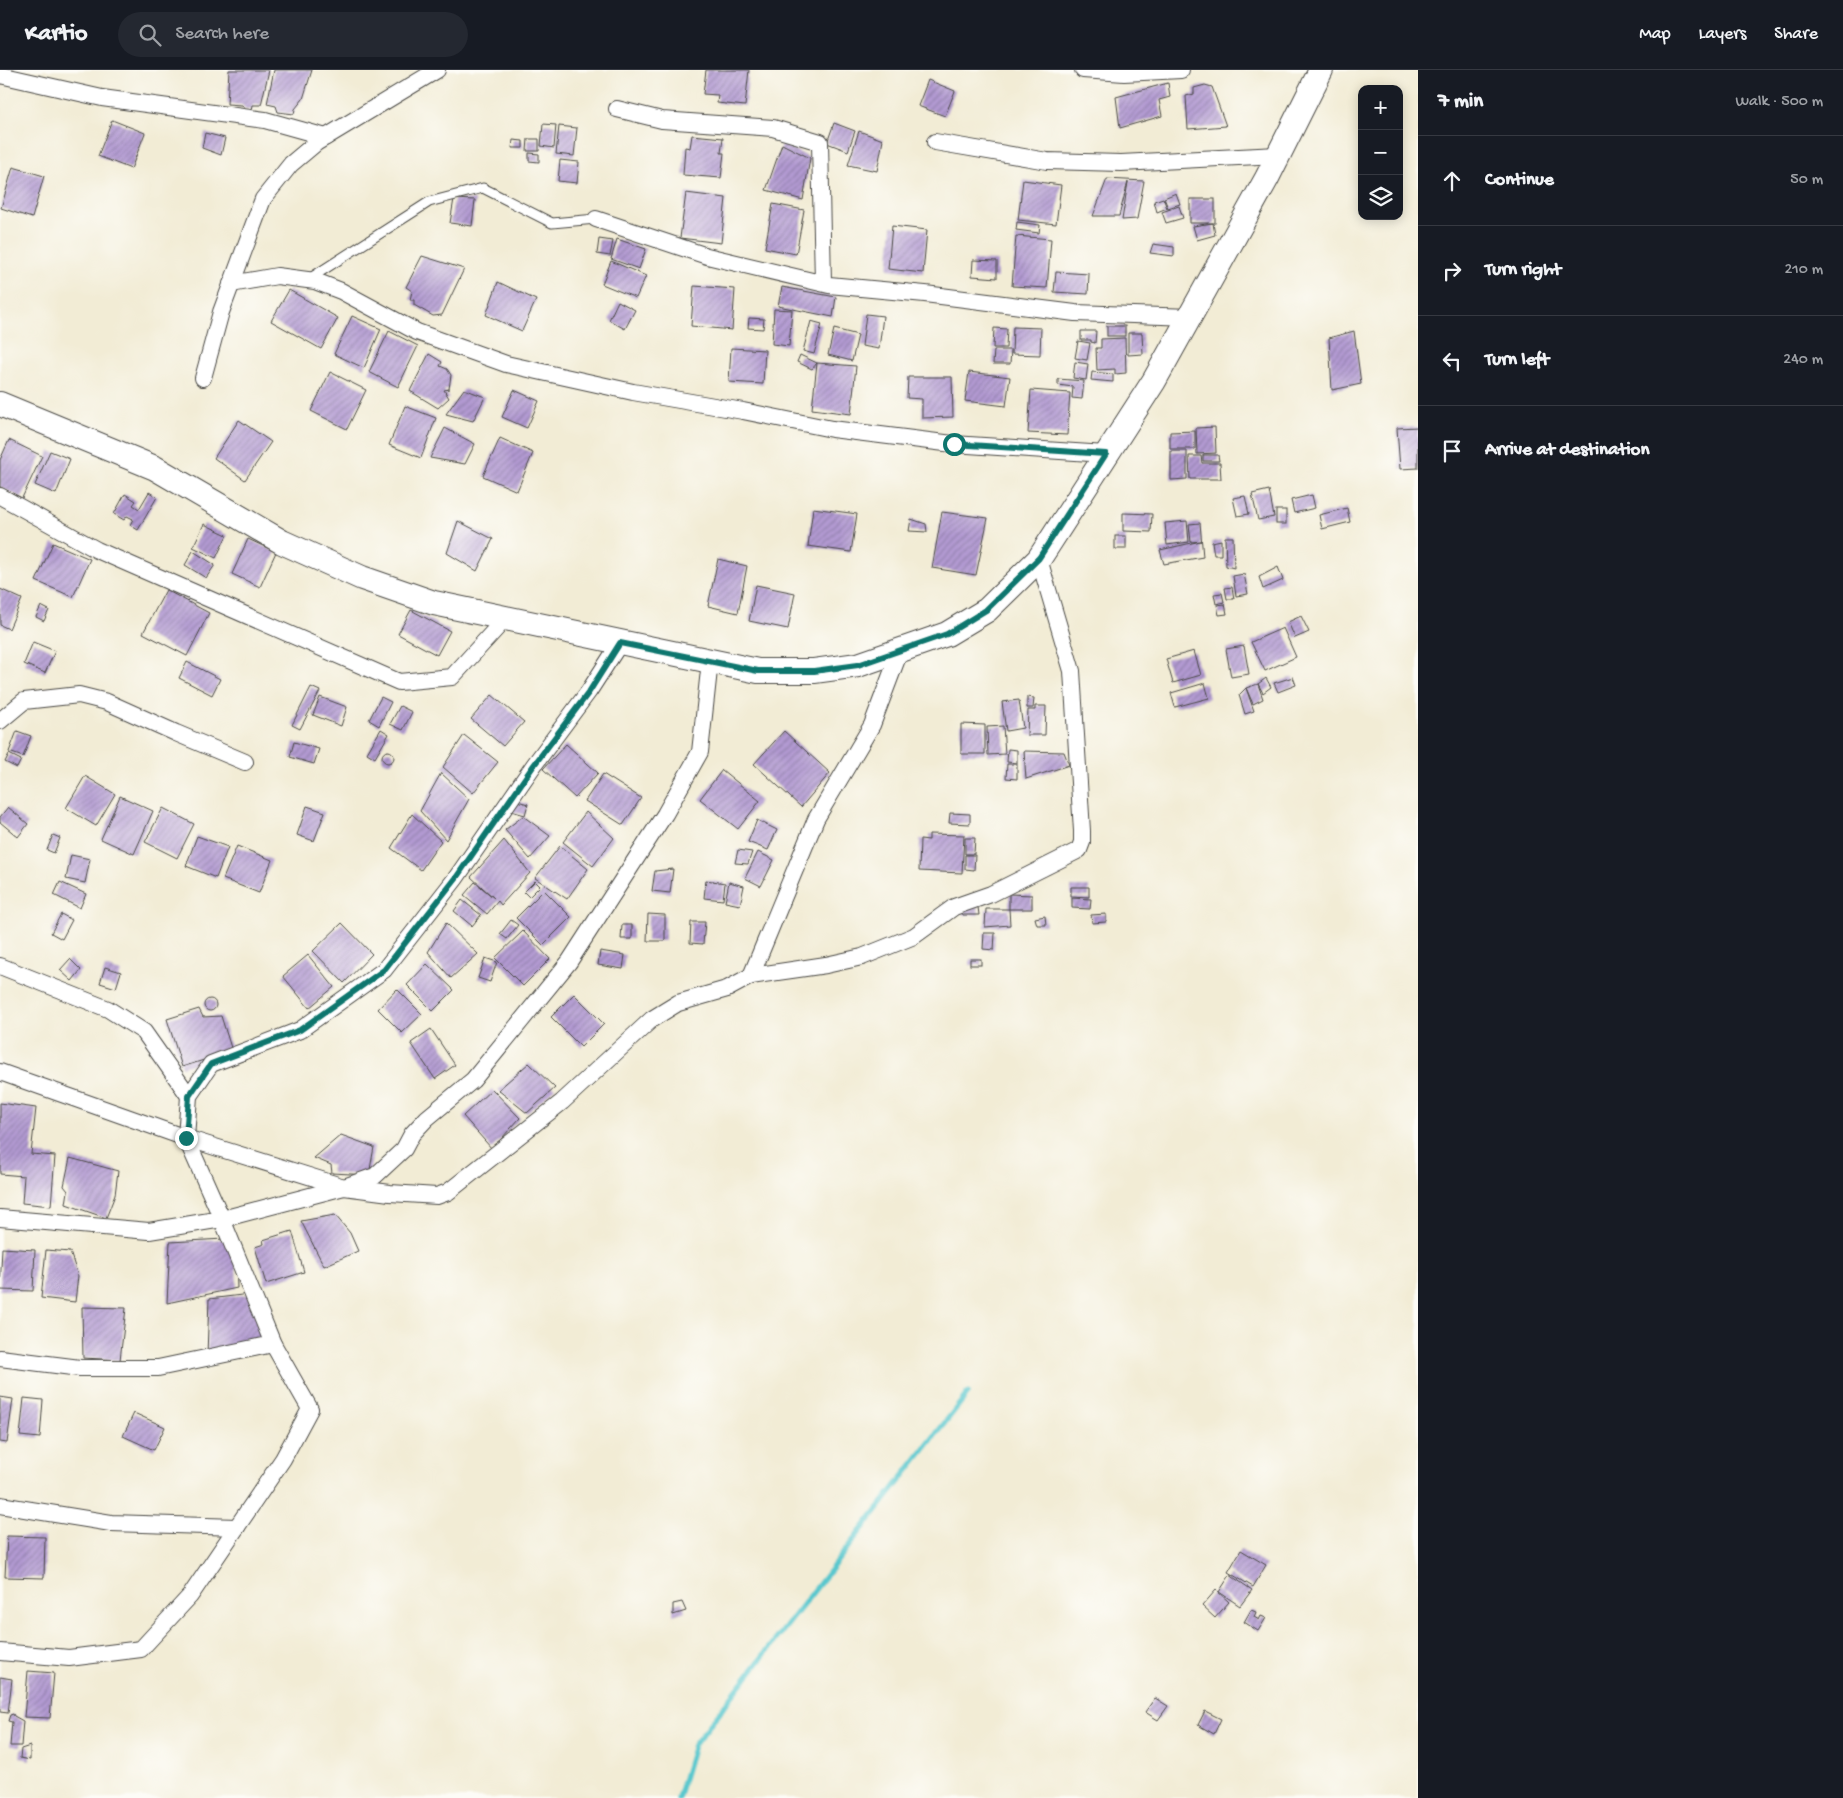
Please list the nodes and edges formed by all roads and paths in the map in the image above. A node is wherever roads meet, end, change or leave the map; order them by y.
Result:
1 (437, 70) edge
2 (1083, 70) edge
3 (1181, 70) edge
4 (1321, 70) edge
5 (0, 75) edge
6 (617, 109) dead end
7 (326, 137) junction
8 (935, 142) dead end
9 (1278, 155) junction
10 (596, 219) joint
11 (307, 280) junction
12 (823, 283) junction
13 (231, 284) junction
14 (1191, 317) junction
15 (203, 378) dead end
16 (0, 404) edge
17 (1106, 454) junction
18 (0, 496) edge
19 (1039, 558) junction
20 (505, 619) junction
21 (620, 643) junction
22 (900, 651) junction
23 (710, 661) junction
24 (0, 721) edge
25 (245, 762) dead end
26 (0, 966) edge
27 (751, 976) junction
28 (0, 1072) edge
29 (189, 1096) junction
30 (186, 1138) junction
31 (344, 1187) junction
32 (0, 1218) edge
33 (222, 1219) junction
34 (272, 1344) junction
35 (0, 1358) edge
36 (0, 1505) edge
37 (237, 1527) junction
38 (0, 1652) edge

1 - 7 street
2 - 3 street
4 - 9 main road
5 - 7 street
6 - 12 street
7 - 13 street
8 - 9 street
9 - 14 main road
10 - 11 lane
10 - 12 street
11 - 13 street
11 - 17 street
12 - 14 street
13 - 15 street
14 - 17 main road
16 - 20 main road
17 - 19 main road
18 - 20 street
19 - 22 main road
19 - 27 street
20 - 21 main road
21 - 23 main road
21 - 29 street
22 - 23 main road
22 - 27 street
23 - 31 street
24 - 25 street
26 - 29 street
27 - 31 street
28 - 30 street
29 - 30 street
30 - 31 street
30 - 33 street
31 - 33 street
32 - 33 street
33 - 34 street
34 - 35 street
34 - 37 street
36 - 37 street
37 - 38 street

